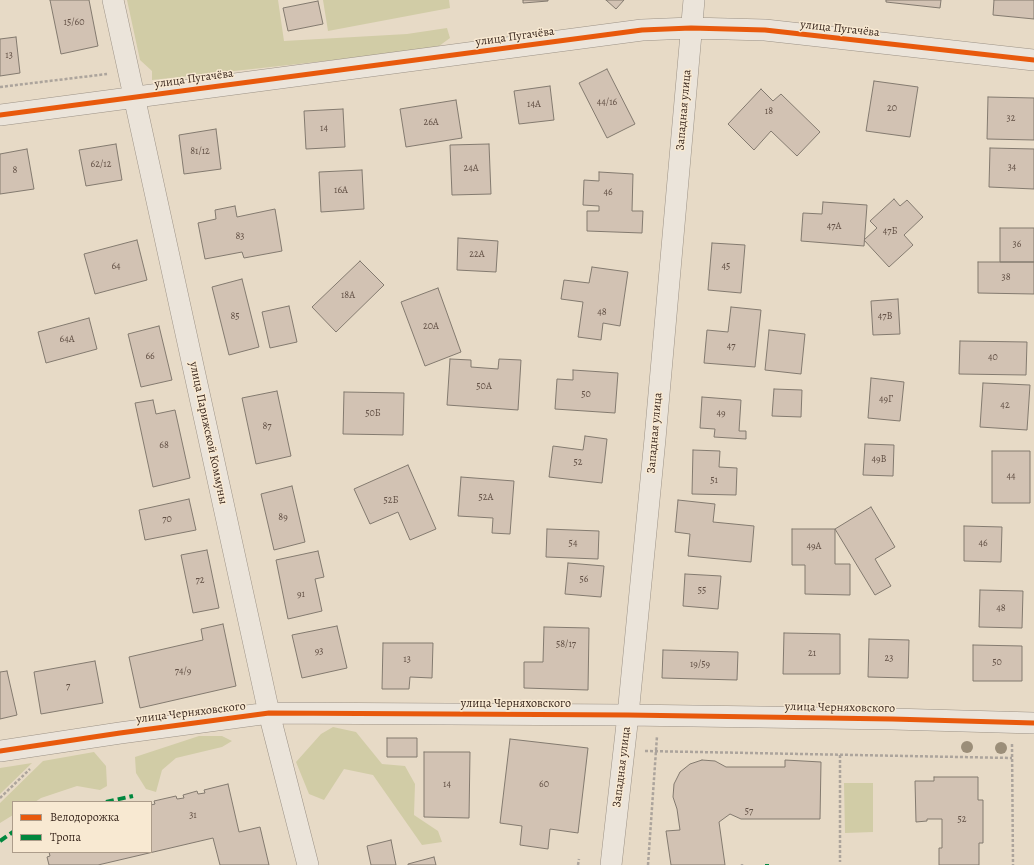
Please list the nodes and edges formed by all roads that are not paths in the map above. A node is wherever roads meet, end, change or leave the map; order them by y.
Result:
1 (113, 0) edge
2 (694, 0) edge
3 (691, 28) junction
4 (1034, 60) edge
5 (134, 97) junction
6 (0, 115) edge
7 (269, 713) junction
8 (628, 715) junction
9 (1034, 723) edge
10 (0, 750) edge
11 (308, 865) edge
12 (611, 865) edge

1 - 5 street, улица Парижской Коммуны
2 - 3 street, Западная улица
3 - 4 street, улица Пугачёва
3 - 5 street, улица Пугачёва
3 - 8 street, Западная улица
5 - 6 street, улица Пугачёва
5 - 7 street, улица Парижской Коммуны
7 - 8 street, улица Черняховского
7 - 10 street, улица Черняховского
7 - 11 street, улица Парижской Коммуны
8 - 9 street, улица Черняховского
8 - 12 street, Западная улица

